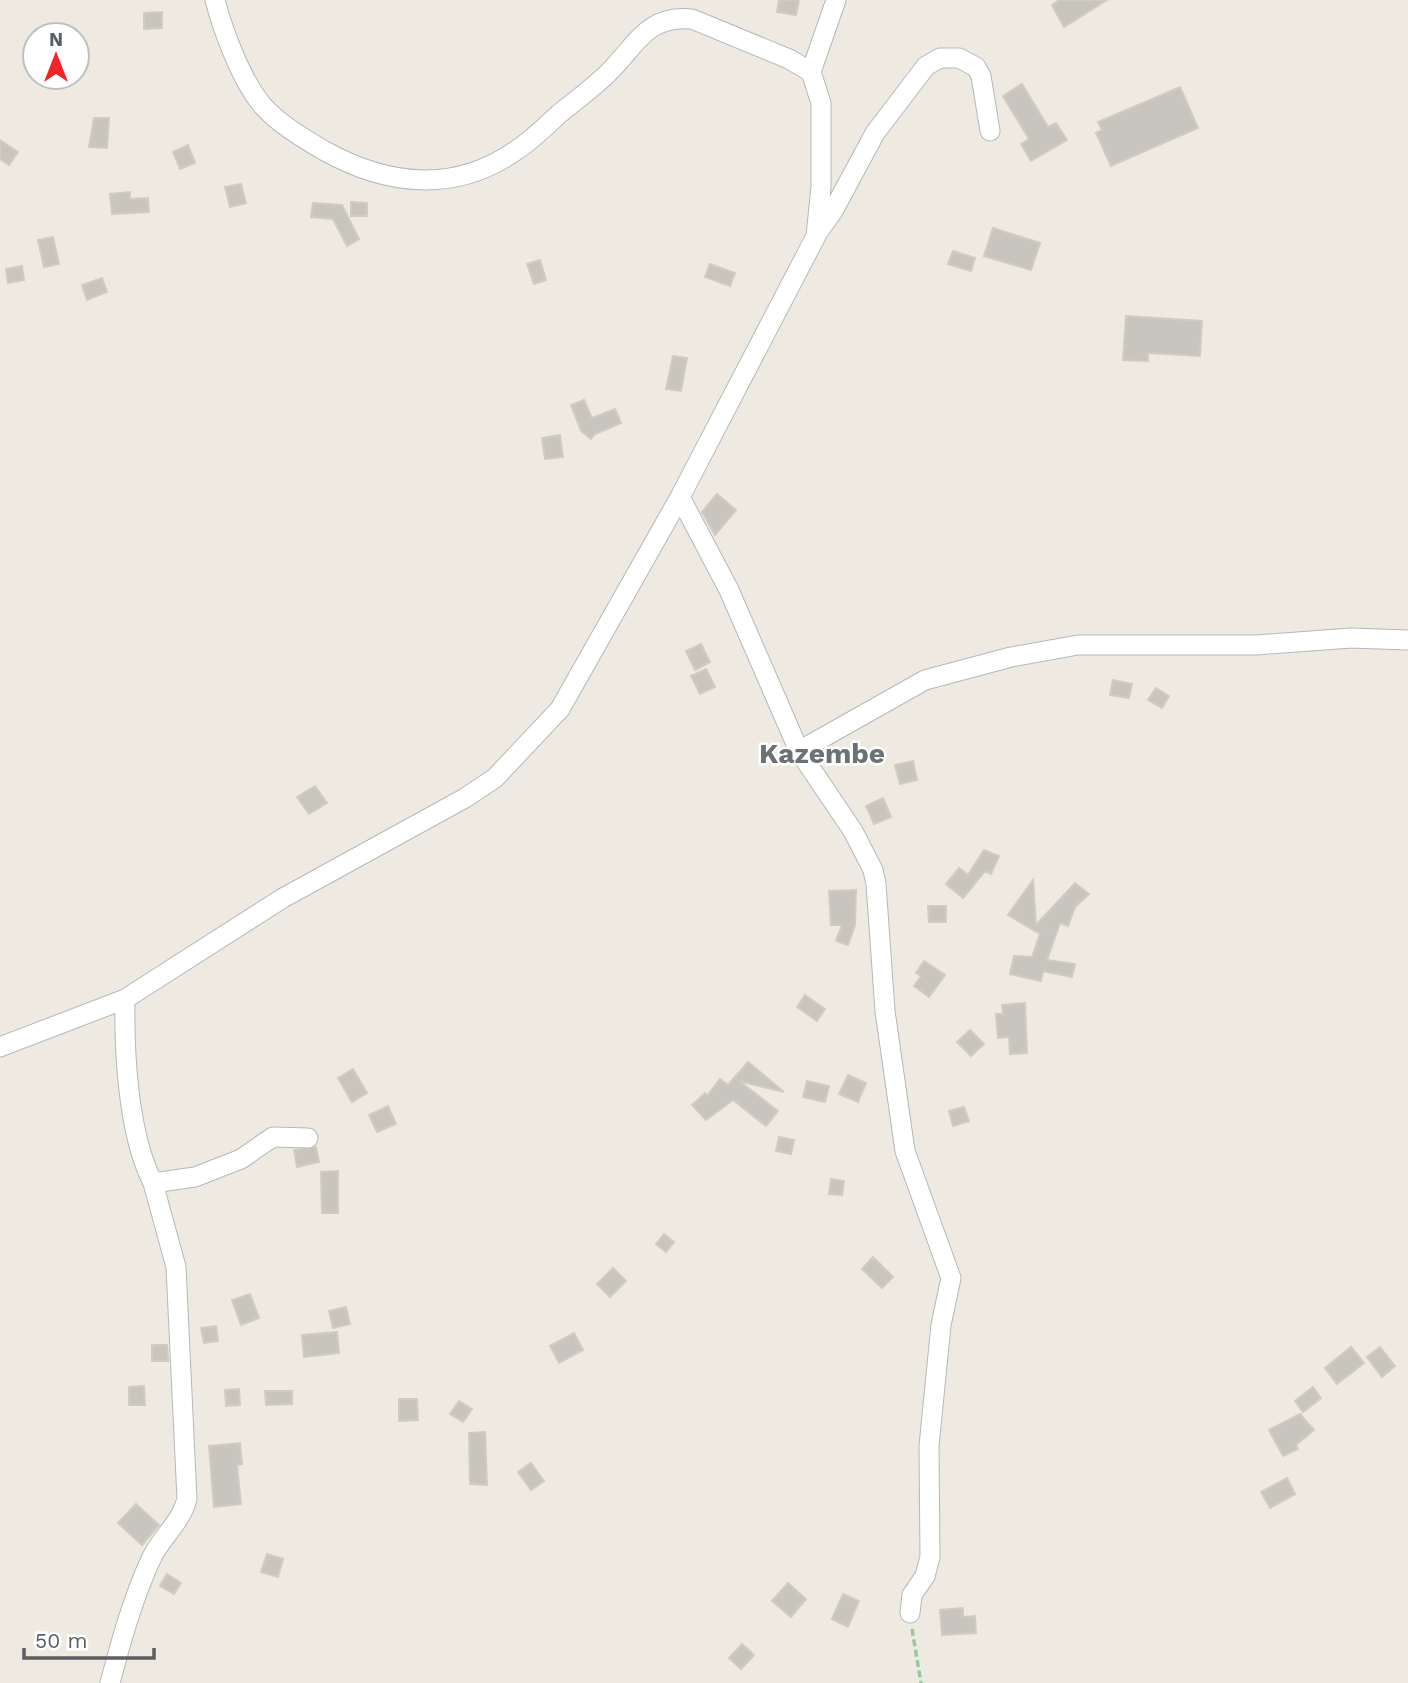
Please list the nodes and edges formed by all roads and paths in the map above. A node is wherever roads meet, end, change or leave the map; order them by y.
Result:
1 (215, 0) edge
2 (836, 0) edge
3 (811, 72) junction
4 (990, 131) dead end
5 (816, 236) junction
6 (680, 497) junction
7 (1408, 640) edge
8 (799, 751) junction
9 (125, 999) junction
10 (0, 1047) edge
11 (308, 1138) dead end
12 (153, 1182) junction
13 (910, 1613) joint
14 (110, 1683) edge
15 (921, 1683) edge

1 - 3 street
2 - 3 street
3 - 5 street
4 - 5 street
5 - 6 street
6 - 8 street
6 - 9 street
7 - 8 street
8 - 13 street
9 - 10 street
9 - 12 street
11 - 12 street
12 - 14 street
13 - 15 path

